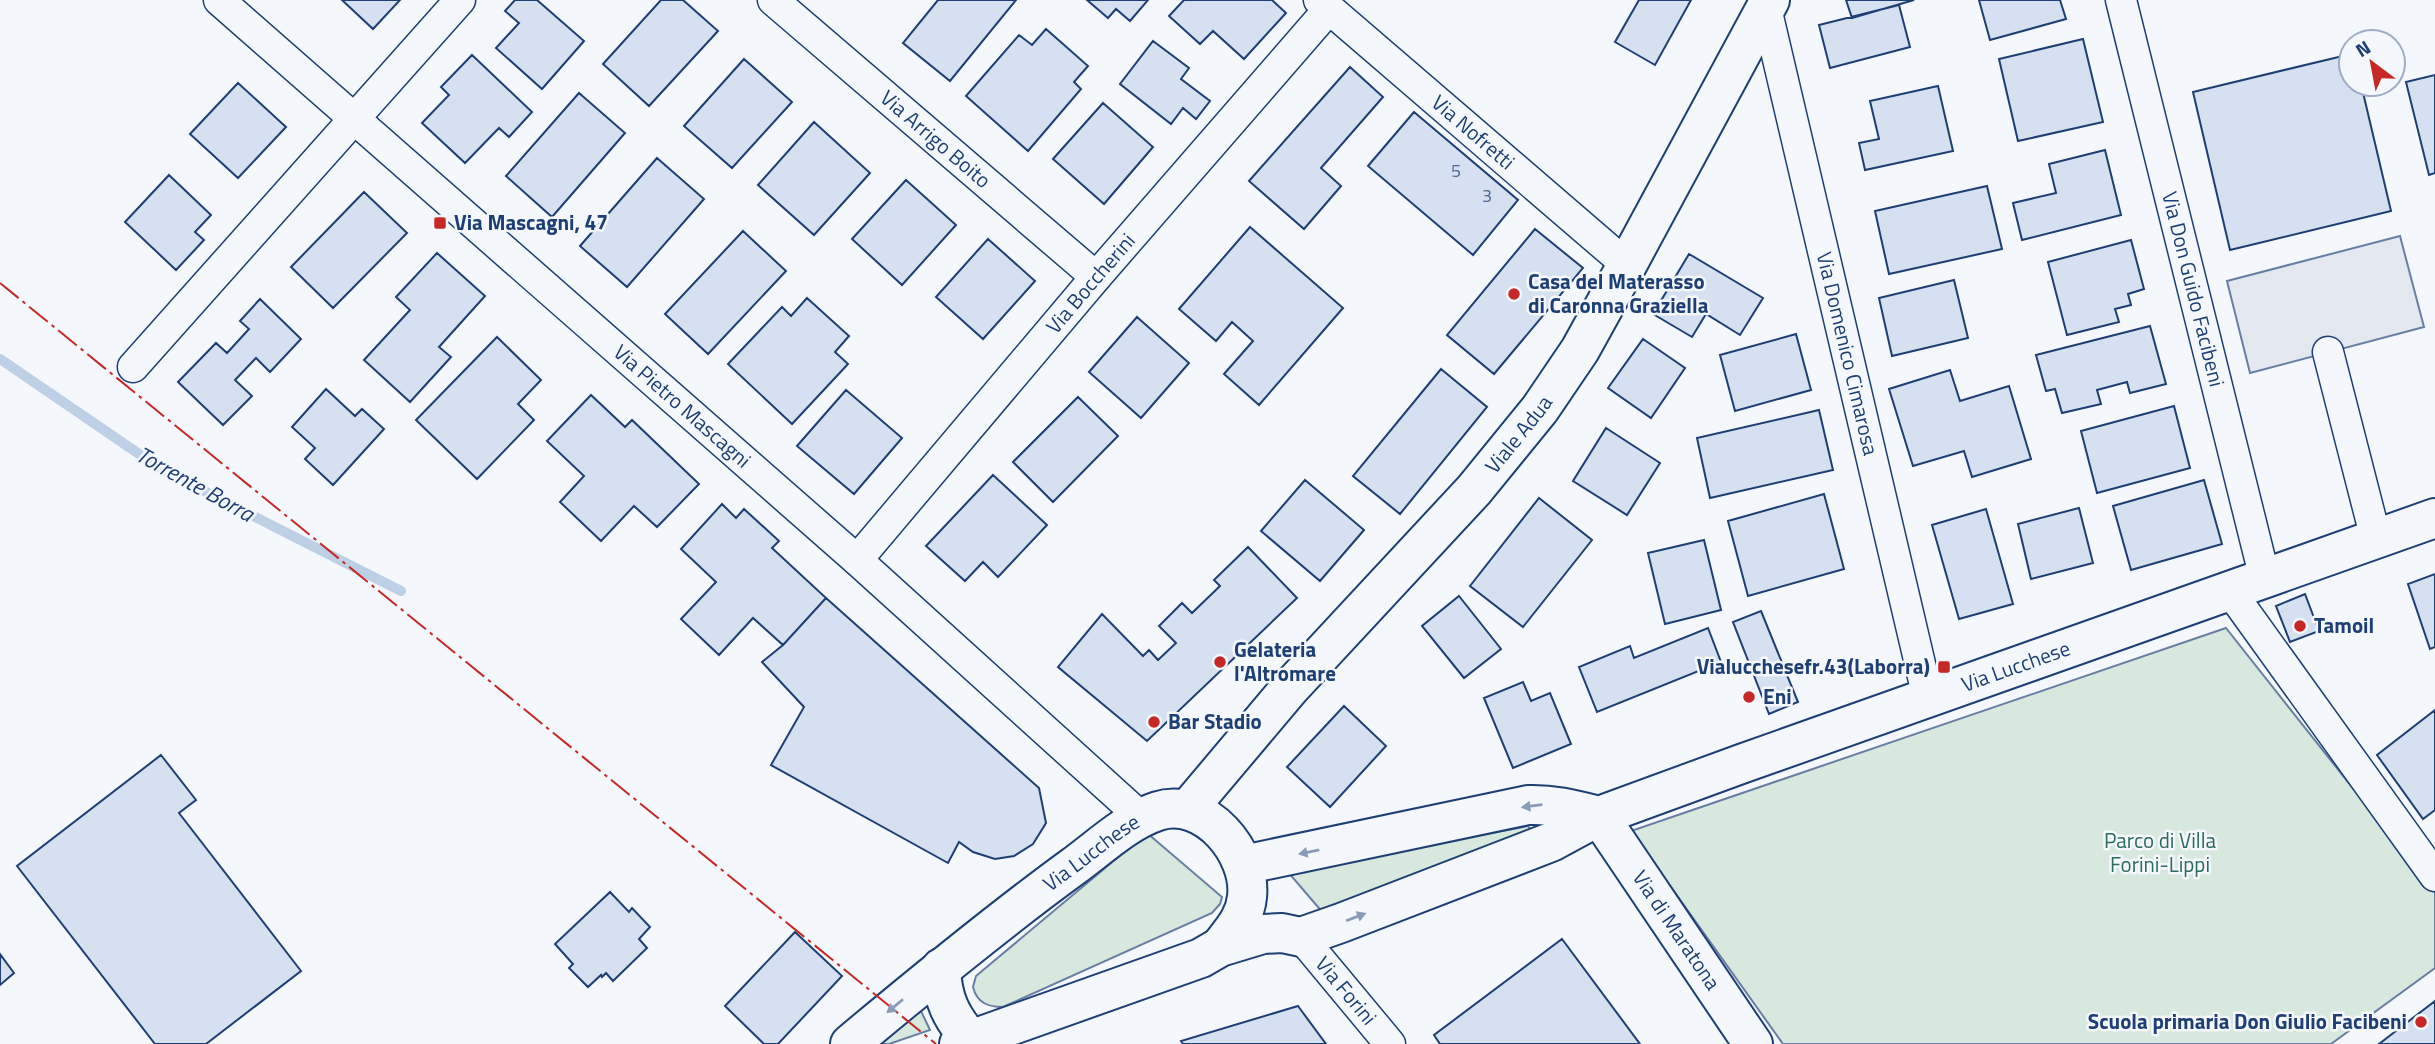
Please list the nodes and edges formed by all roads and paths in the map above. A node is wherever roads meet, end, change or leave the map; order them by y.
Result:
1 (219, 0) edge
2 (460, 0) edge
3 (773, 0) edge
4 (2121, 0) edge
5 (1324, 4) edge
6 (1768, 4) edge
7 (356, 119) junction
8 (1627, 265) junction
9 (1096, 277) junction
10 (2328, 352) dead end
11 (133, 368) dead end
12 (2435, 518) edge
13 (2376, 539) junction
14 (857, 560) junction
15 (2247, 585) junction
16 (1928, 698) junction
17 (1188, 809) junction
18 (1598, 816) junction
19 (1142, 818) junction
20 (1243, 865) junction
21 (2435, 876) edge
22 (1301, 937) junction
23 (1220, 947) junction
24 (941, 968) junction
25 (977, 1041) edge
26 (850, 1044) edge
27 (1390, 1044) edge
28 (1753, 1044) edge

1 - 7 street, Via Pietro Mascagni
2 - 7 street
3 - 9 street, Via Arrigo Boito
4 - 15 street, Via Don Guido Facibeni
5 - 8 street, Via Nofretti
5 - 9 street, Via Boccherini
6 - 8 main road, Viale Adua
6 - 16 street, Via Domenico Cimarosa
7 - 11 street
7 - 14 street, Via Pietro Mascagni
8 - 17 main road, Viale Adua
9 - 14 street, Via Boccherini
10 - 13 street
12 - 13 main road, Via Lucchese
13 - 15 main road, Via Lucchese
14 - 19 street, Via Pietro Mascagni
15 - 16 main road, Via Lucchese
15 - 21 street
16 - 18 main road, Via Lucchese
17 - 19 main road, Via Lucchese
17 - 20 main road
18 -> 20 main road
22 -> 18 main road, Via Lucchese
18 - 28 main road, Via di Maratona
19 - 24 main road, Via Lucchese
20 - 23 main road
22 - 23 main road
22 - 27 street, Via Forini
23 - 25 main road
24 - 25 main road
24 -> 26 main road, Via Lucchese

